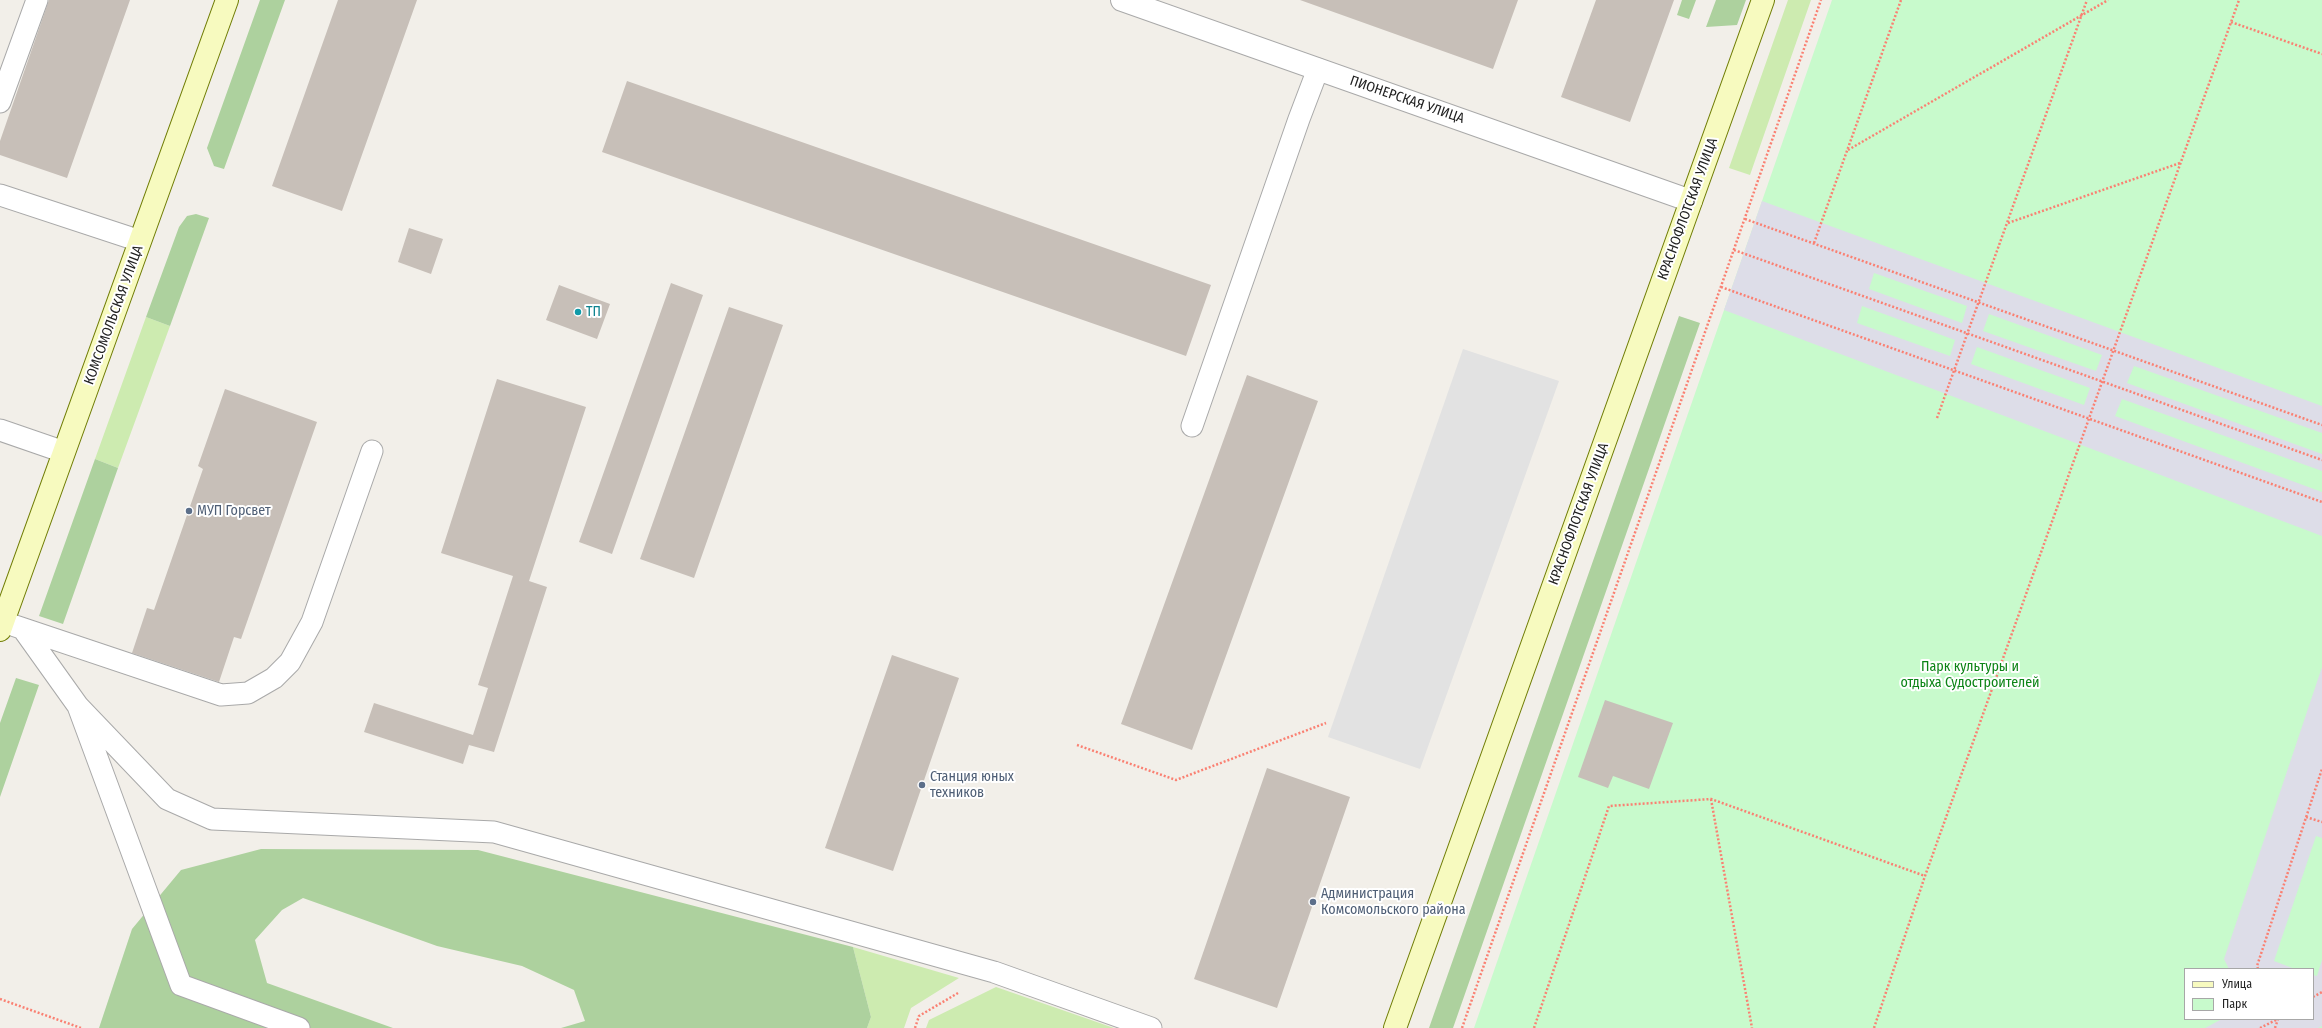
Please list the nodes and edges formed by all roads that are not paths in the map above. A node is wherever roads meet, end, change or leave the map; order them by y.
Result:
1 (37, 0) edge
2 (227, 0) edge
3 (1122, 0) edge
4 (1763, 0) edge
5 (1318, 69) junction
6 (0, 102) edge
7 (0, 195) edge
8 (1691, 201) junction
9 (140, 241) junction
10 (1192, 426) dead end
11 (0, 430) edge
12 (372, 451) dead end
13 (64, 452) junction
14 (2, 626) edge
15 (23, 629) junction
16 (78, 706) junction
17 (299, 1028) edge
18 (1151, 1028) edge
19 (1395, 1028) edge

1 - 6 lane
2 - 9 street, КОМСОМОЛЬСКАЯ УЛИЦА
3 - 5 street, ПИОНЕРСКАЯ УЛИЦА
4 - 8 street, КРАСНОФЛОТСКАЯ УЛИЦА
5 - 8 street, ПИОНЕРСКАЯ УЛИЦА
5 - 10 lane
7 - 9 lane
8 - 19 street, КРАСНОФЛОТСКАЯ УЛИЦА
9 - 13 street, КОМСОМОЛЬСКАЯ УЛИЦА
11 - 13 lane
12 - 15 lane
13 - 14 street, КОМСОМОЛЬСКАЯ УЛИЦА
14 - 15 lane
15 - 16 lane
16 - 17 lane
16 - 18 lane

